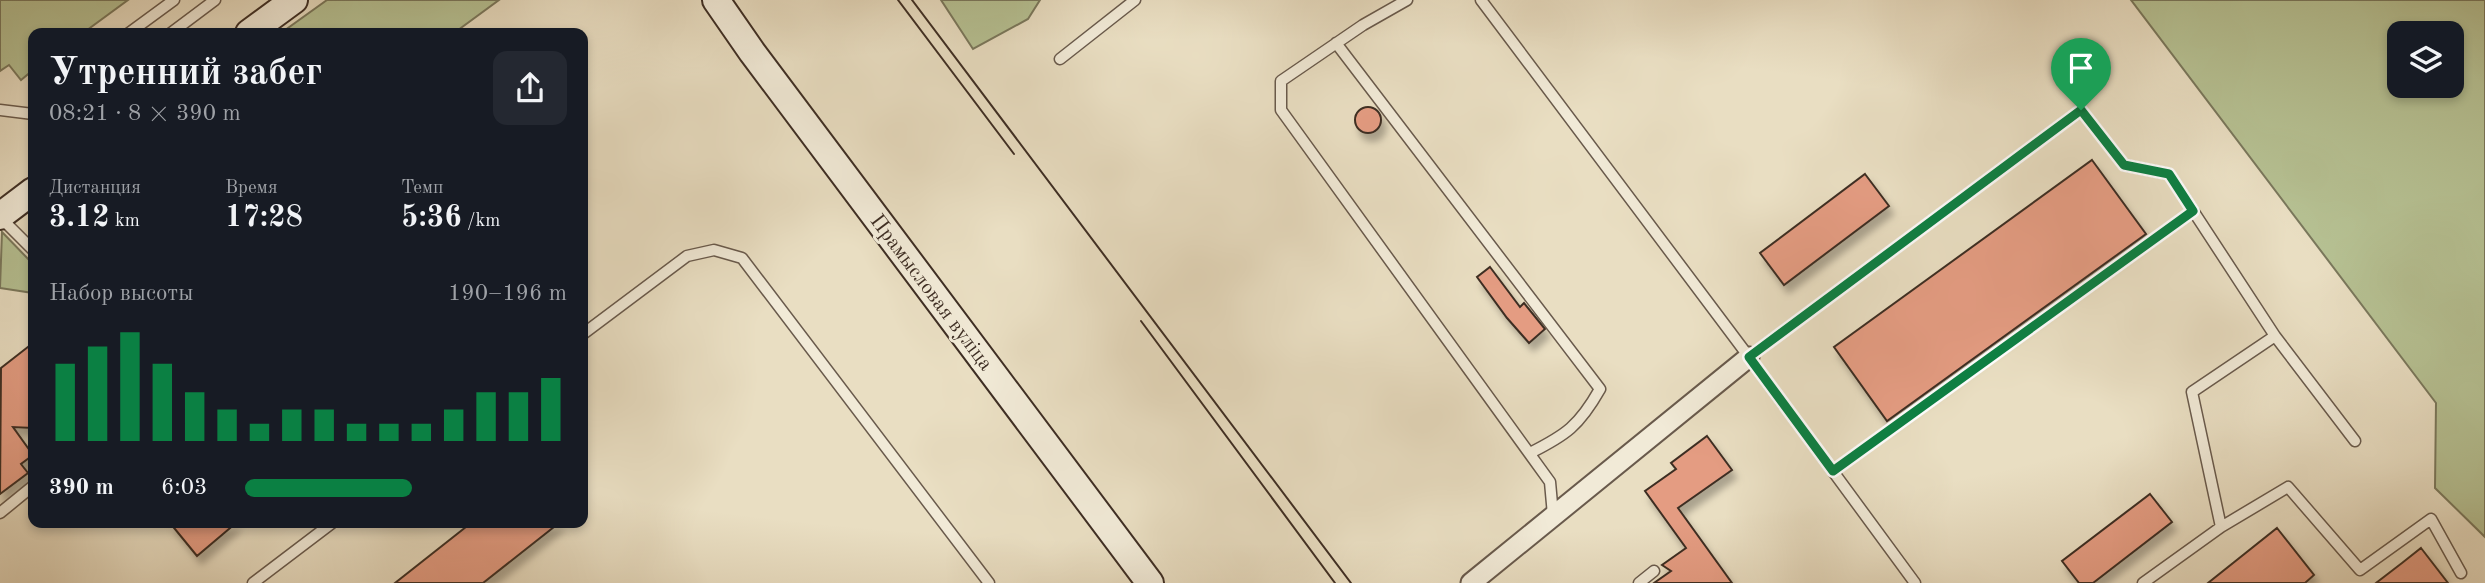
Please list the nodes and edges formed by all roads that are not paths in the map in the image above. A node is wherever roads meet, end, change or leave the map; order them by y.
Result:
1 (174, 0) edge
2 (215, 0) edge
3 (294, 0) edge
4 (716, 0) edge
5 (1135, 0) edge
6 (1406, 0) edge
7 (1482, 0) edge
8 (136, 28) edge
9 (178, 28) edge
10 (256, 28) edge
11 (1336, 43) junction
12 (1060, 60) dead end
13 (0, 110) edge
14 (28, 113) edge
15 (28, 195) edge
16 (2193, 211) junction
17 (0, 216) edge
18 (28, 245) edge
19 (588, 330) edge
20 (2275, 336) junction
21 (1749, 357) junction
22 (2355, 441) dead end
23 (1530, 453) junction
24 (1833, 471) junction
25 (28, 490) edge
26 (0, 513) edge
27 (1553, 516) junction
28 (2221, 527) junction
29 (325, 528) edge
30 (1654, 571) dead end
31 (2461, 573) dead end
32 (253, 583) edge
33 (989, 583) edge
34 (1150, 583) edge
35 (1471, 583) edge
36 (1639, 583) edge
37 (1915, 583) edge
38 (2143, 583) edge

1 - 8 lane
2 - 9 lane
3 - 10 main road
4 - 34 main road, Прамысловая вуліца
5 - 12 lane
6 - 11 lane
7 - 21 lane
11 - 23 lane
11 - 23 lane
13 - 14 lane
15 - 17 main road
16 - 20 lane
16 - 21 lane
16 - 24 lane
17 - 18 lane
19 - 33 lane
20 - 22 lane
20 - 28 lane
21 - 24 lane
21 - 27 street
23 - 27 lane
24 - 37 lane
25 - 26 lane
27 - 35 street
28 - 31 lane
28 - 38 lane
29 - 32 lane
30 - 36 lane

